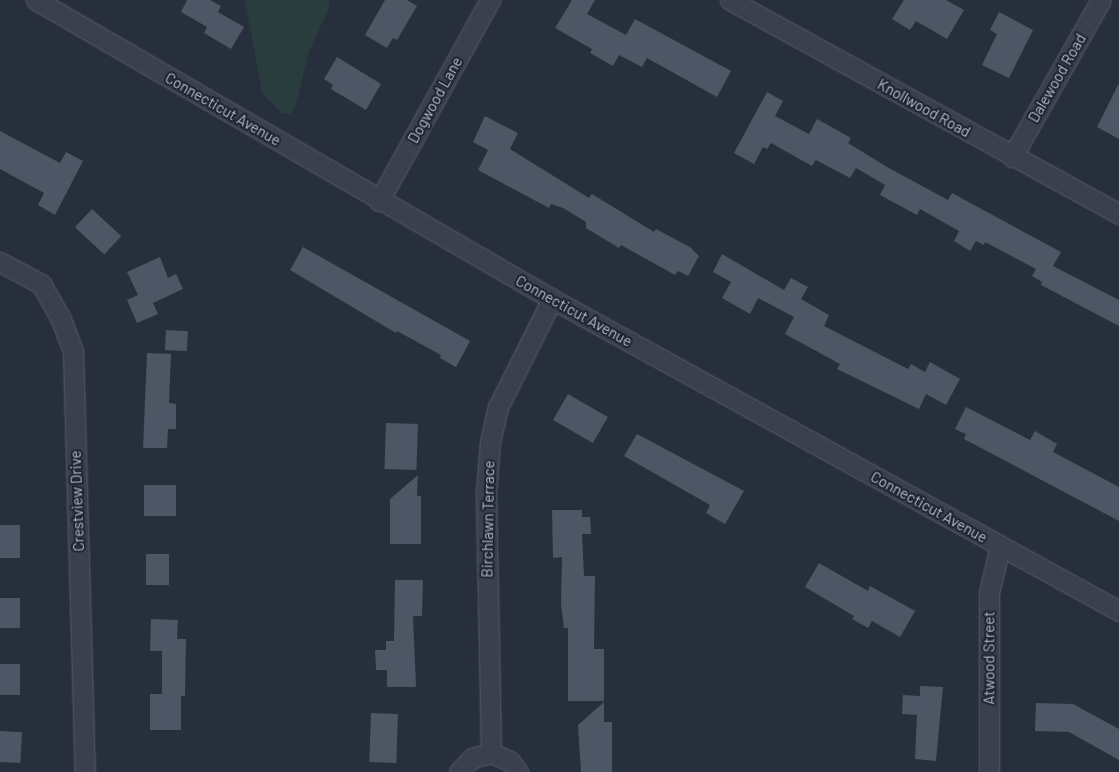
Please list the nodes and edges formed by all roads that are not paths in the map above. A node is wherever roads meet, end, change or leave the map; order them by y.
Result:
1 (36, 0) edge
2 (490, 0) edge
3 (730, 0) edge
4 (1101, 0) edge
5 (1012, 157) junction
6 (379, 201) junction
7 (1119, 214) edge
8 (0, 262) edge
9 (552, 299) junction
10 (1000, 546) junction
11 (1119, 611) edge
12 (491, 753) junction
13 (85, 772) edge
14 (459, 772) edge
15 (518, 772) edge
16 (989, 772) edge

1 - 6 street, Connecticut Avenue
2 - 6 street, Dogwood Lane
3 - 5 street, Knollwood Road
4 - 5 street, Dalewood Road
5 - 7 street, Knollwood Road
6 - 9 street, Connecticut Avenue
8 - 13 street, Crestview Drive
9 - 10 street, Connecticut Avenue
9 - 12 street, Birchlawn Terrace
10 - 11 street, Connecticut Avenue
10 - 16 street, Atwood Street
12 - 14 street
12 - 15 street

